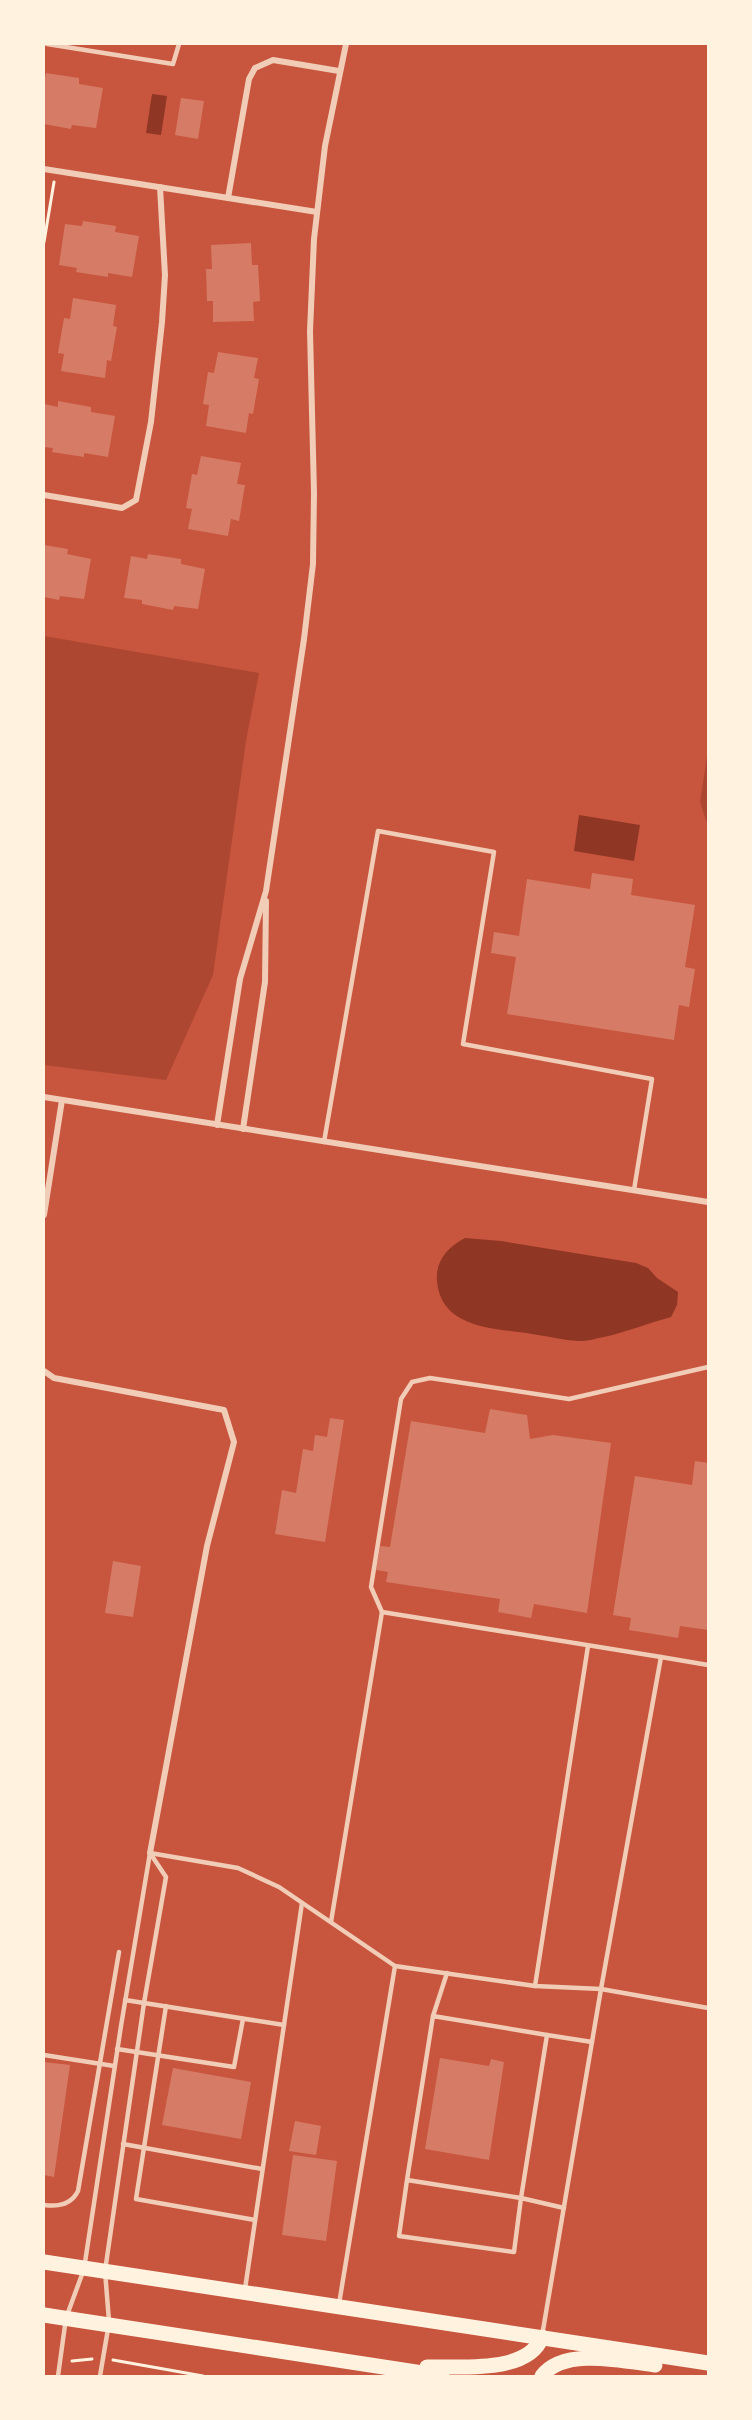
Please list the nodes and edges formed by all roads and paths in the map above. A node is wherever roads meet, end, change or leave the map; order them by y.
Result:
1 (47, 44) edge
2 (179, 44) edge
3 (346, 44) edge
4 (339, 70) junction
5 (44, 169) edge
6 (56, 171) junction
7 (160, 187) junction
8 (228, 198) junction
9 (317, 212) junction
10 (44, 242) edge
11 (44, 495) edge
12 (266, 891) junction
13 (44, 1097) edge
14 (62, 1100) junction
15 (217, 1125) junction
16 (243, 1129) junction
17 (324, 1143) junction
18 (634, 1190) junction
19 (708, 1202) edge
20 (44, 1215) edge
21 (708, 1367) edge
22 (44, 1371) edge
23 (382, 1612) junction
24 (588, 1646) junction
25 (661, 1658) junction
26 (708, 1665) edge
27 (150, 1853) junction
28 (302, 1903) junction
29 (331, 1922) junction
30 (119, 1952) dead end
31 (395, 1966) junction
32 (447, 1973) junction
33 (535, 1986) junction
34 (601, 1989) junction
35 (125, 2000) junction
36 (144, 2003) junction
37 (166, 2006) junction
38 (708, 2008) edge
39 (433, 2016) junction
40 (243, 2019) junction
41 (284, 2025) junction
42 (547, 2035) junction
43 (592, 2042) junction
44 (117, 2049) junction
45 (137, 2052) junction
46 (44, 2055) edge
47 (159, 2055) junction
48 (100, 2065) junction
49 (114, 2067) junction
50 (123, 2144) junction
51 (145, 2148) junction
52 (262, 2169) junction
53 (407, 2180) junction
54 (521, 2198) junction
55 (44, 2205) edge
56 (564, 2208) junction
57 (255, 2220) junction
58 (44, 2262) edge
59 (84, 2269) junction
60 (105, 2271) junction
61 (244, 2291) junction
62 (338, 2306) junction
63 (44, 2315) edge
64 (66, 2318) junction
65 (109, 2324) junction
66 (542, 2337) junction
67 (102, 2358) junction
68 (60, 2362) junction
69 (708, 2363) edge
70 (385, 2368) junction
71 (708, 2370) edge
72 (58, 2376) edge
73 (100, 2376) edge
74 (203, 2376) edge
75 (442, 2376) edge
76 (542, 2376) edge

1 - 2 lane
3 - 4 street
4 - 8 street
4 - 9 street
5 - 6 street
6 - 7 street
6 - 10 path
7 - 8 street
7 - 11 street
8 - 9 street
9 - 12 street
12 - 15 street
12 - 16 street
13 - 14 street
14 - 15 street
14 - 20 street
15 - 16 street
16 - 17 street
17 - 18 street
17 - 18 lane
18 - 19 street
21 - 23 lane
22 - 27 street
23 - 24 lane
23 - 29 lane
24 - 25 lane
24 - 33 lane
25 - 26 lane
25 - 34 lane
27 - 28 lane
27 - 35 lane
27 - 36 lane
28 - 29 lane
28 - 41 lane
29 - 31 lane
30 - 48 lane
31 - 32 lane
31 - 62 lane
32 - 33 lane
32 - 39 lane
33 - 34 lane
34 - 38 lane
34 - 43 lane
35 - 36 lane
35 - 44 lane
36 - 37 lane
36 - 45 lane
37 - 40 lane
37 - 47 lane
39 - 42 lane
39 - 53 lane
40 - 41 lane
40 - 47 lane
41 - 52 lane
42 - 43 lane
42 - 54 lane
43 - 56 lane
44 - 45 lane
44 - 49 lane
45 - 47 lane
45 - 50 lane
46 - 48 lane
47 - 51 lane
48 - 49 lane
48 - 55 lane
49 - 59 lane
50 - 51 lane
50 - 60 lane
51 - 52 lane
51 - 57 lane
52 - 57 lane
53 - 54 lane
53 - 54 lane
54 - 56 lane
56 - 66 lane
57 - 61 lane
58 - 59 main road
59 - 60 main road
59 - 64 lane
60 - 61 main road
60 - 65 lane
61 - 62 main road
62 - 66 main road
63 - 64 main road
64 - 65 main road
64 - 68 lane
65 - 67 lane
65 - 70 main road
66 - 69 main road
66 - 70 main road
67 - 68 path
67 - 73 lane
67 - 74 path
68 - 72 lane
70 - 75 main road
71 - 76 main road

